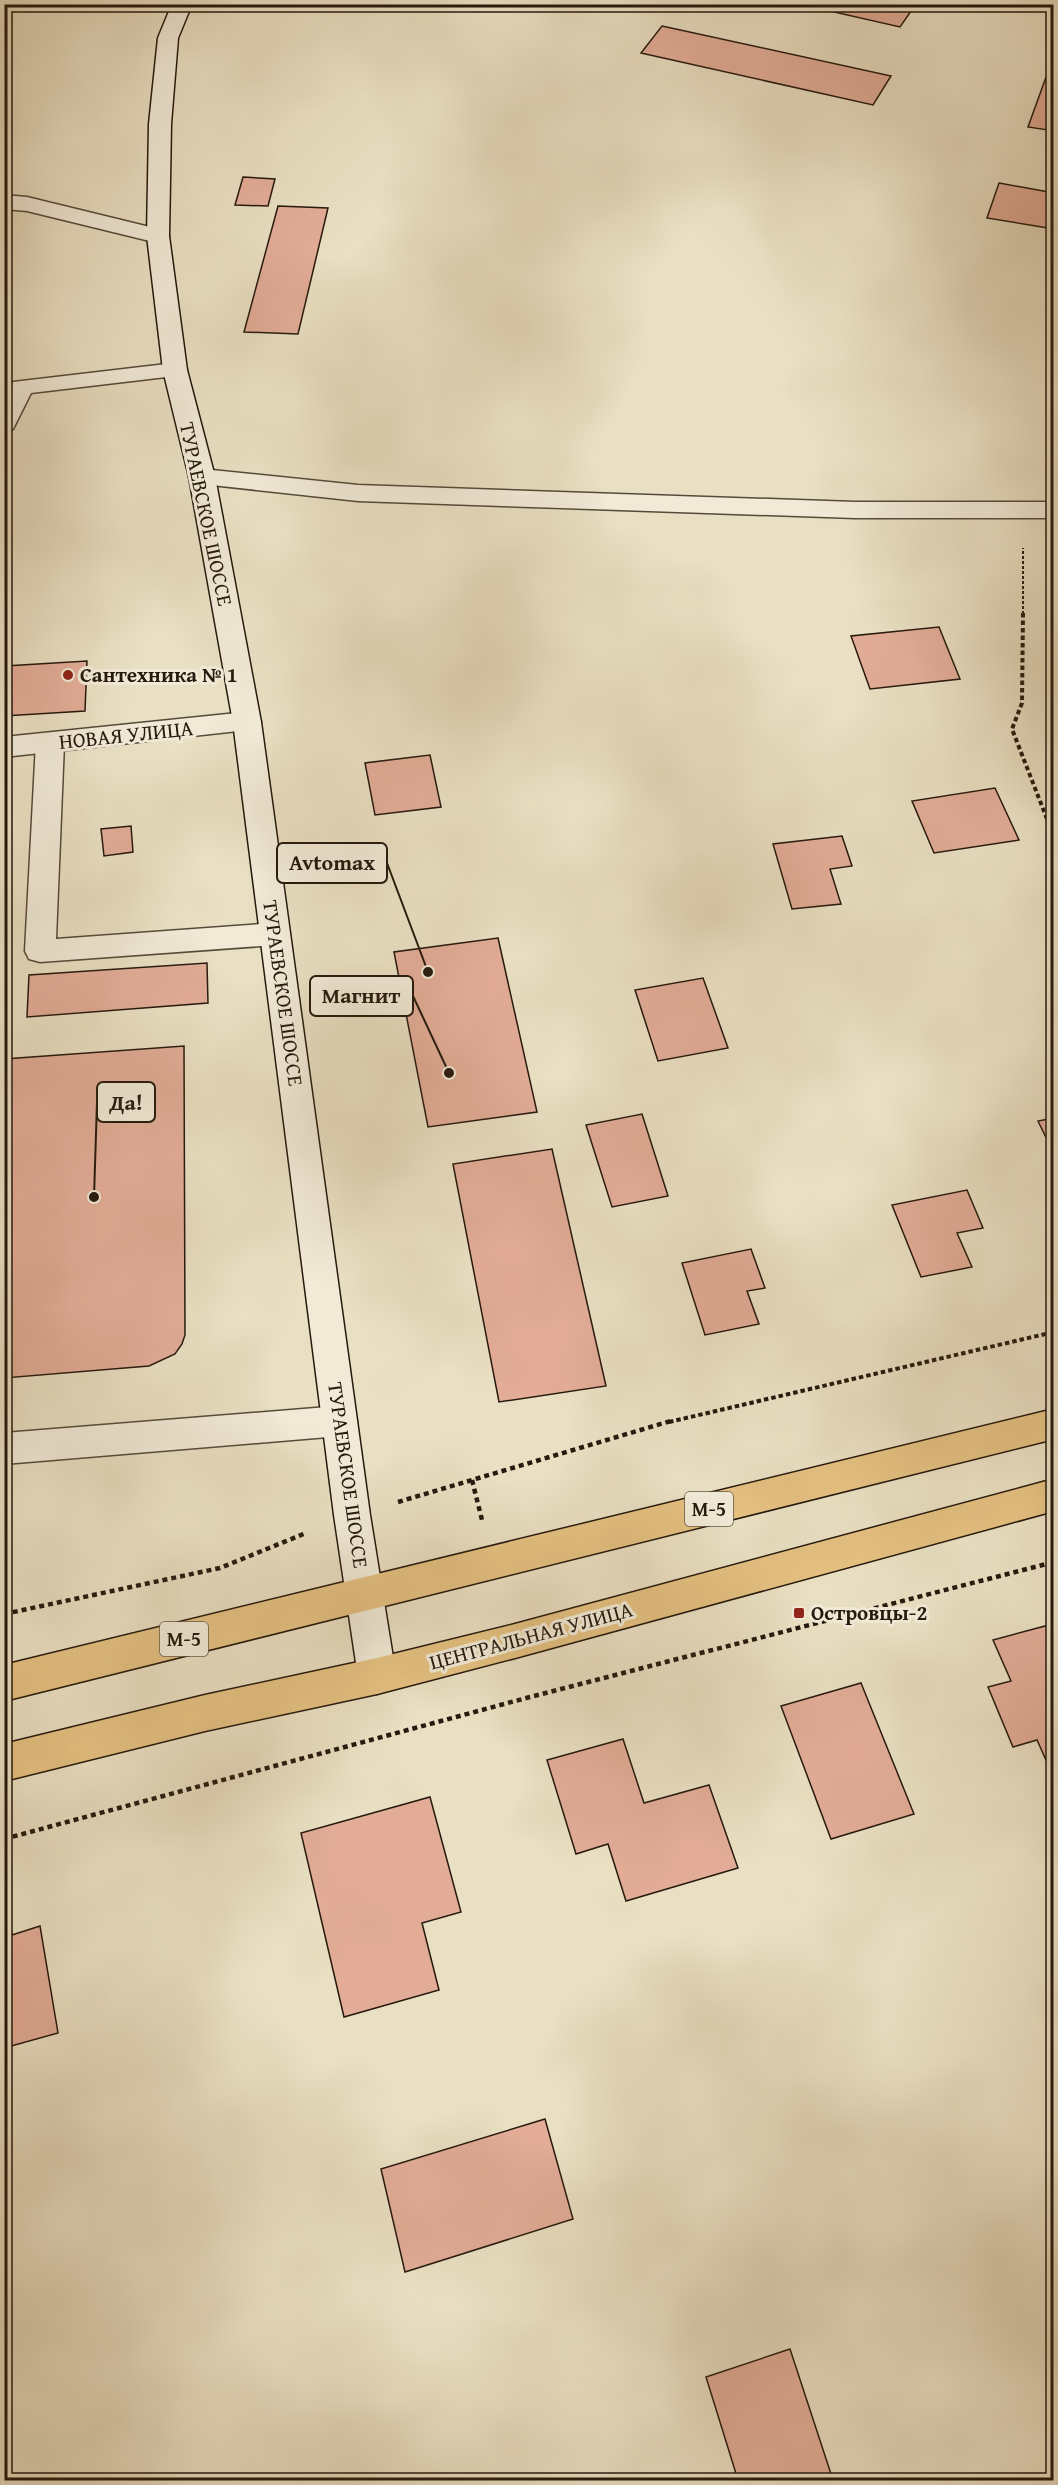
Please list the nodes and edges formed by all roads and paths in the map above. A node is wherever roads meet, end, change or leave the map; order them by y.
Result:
1 (182, 4) edge
2 (4, 202) edge
3 (158, 236) junction
4 (175, 370) junction
5 (4, 424) edge
6 (202, 477) junction
7 (1053, 510) edge
8 (1023, 512) junction
9 (247, 722) junction
10 (50, 743) junction
11 (4, 747) edge
12 (1053, 837) edge
13 (275, 934) junction
14 (1053, 1332) edge
15 (340, 1421) junction
16 (1053, 1424) edge
17 (4, 1449) edge
18 (472, 1480) junction
19 (1053, 1495) edge
20 (352, 1515) junction
21 (483, 1522) dead end
22 (1053, 1562) edge
23 (364, 1595) junction
24 (4, 1614) edge
25 (377, 1676) junction
26 (4, 1683) edge
27 (4, 1763) edge
28 (4, 1839) edge

1 - 3 main road, ТУРАЕВСКОЕ ШОССЕ
2 - 3 main road
3 - 4 main road, ТУРАЕВСКОЕ ШОССЕ
4 - 5 main road
4 - 6 main road, ТУРАЕВСКОЕ ШОССЕ
6 - 8 main road
6 - 9 main road, ТУРАЕВСКОЕ ШОССЕ
7 - 8 main road
8 - 12 path
9 - 10 main road, НОВАЯ УЛИЦА
9 - 13 main road, ТУРАЕВСКОЕ ШОССЕ
10 - 11 main road, НОВАЯ УЛИЦА
10 - 13 main road
13 - 15 main road, ТУРАЕВСКОЕ ШОССЕ
14 - 18 path
15 - 17 main road
15 - 20 main road, ТУРАЕВСКОЕ ШОССЕ
16 - 23 main road, М-5
18 - 20 path
18 - 21 path
19 - 25 main road, ЦЕНТРАЛЬНАЯ УЛИЦА
20 - 23 main road, ТУРАЕВСКОЕ ШОССЕ
20 - 24 path
22 - 28 path
23 - 25 main road, ТУРАЕВСКОЕ ШОССЕ
23 - 26 main road, М-5
25 - 27 main road, ЦЕНТРАЛЬНАЯ УЛИЦА

